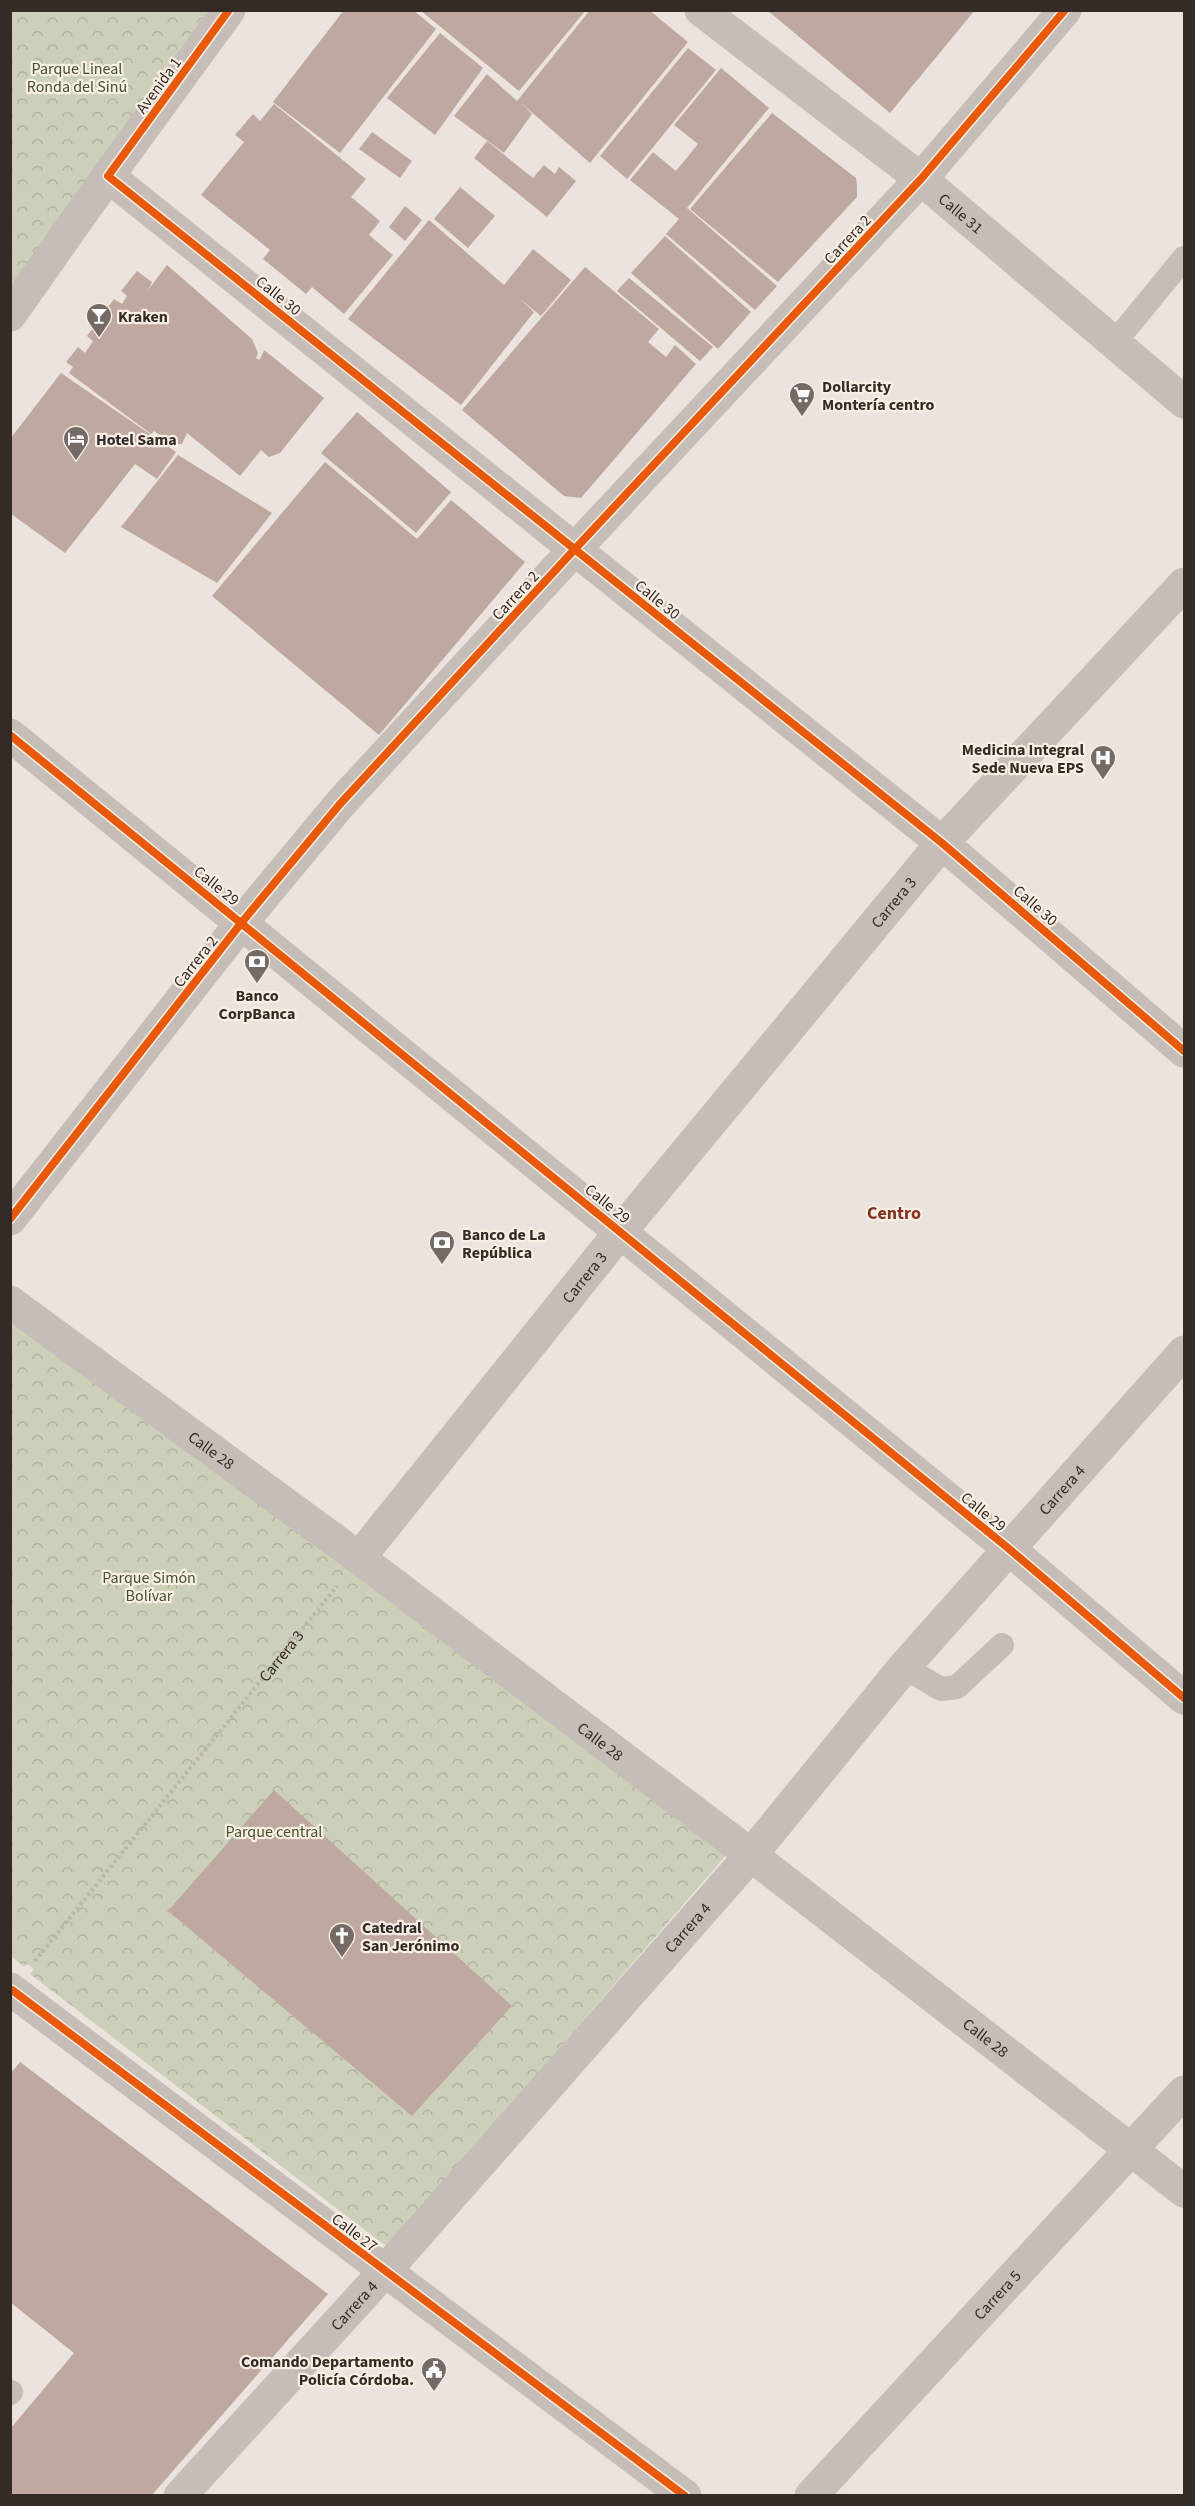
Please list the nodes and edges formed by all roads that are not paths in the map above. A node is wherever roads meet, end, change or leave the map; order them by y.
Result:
1 (229, 10) edge
2 (701, 10) edge
3 (1065, 10) edge
4 (108, 176) junction
5 (921, 179) junction
6 (1185, 258) edge
7 (10, 315) edge
8 (1115, 342) junction
9 (1185, 402) edge
10 (574, 550) junction
11 (1185, 584) edge
12 (10, 735) edge
13 (942, 843) junction
14 (242, 922) junction
15 (1185, 1051) edge
16 (10, 1220) edge
17 (621, 1231) junction
18 (10, 1302) edge
19 (1185, 1352) edge
20 (1008, 1548) junction
21 (359, 1558) junction
22 (1002, 1645) dead end
23 (904, 1667) junction
24 (1185, 1698) edge
25 (751, 1855) junction
26 (11, 1990) edge
27 (1185, 2092) edge
28 (1131, 2149) junction
29 (1185, 2191) edge
30 (385, 2271) junction
31 (180, 2496) edge
32 (685, 2496) edge
33 (811, 2496) edge

1 - 4 street, Avenida 1
2 - 5 street, Calle 31
3 - 5 street, Carrera 2
4 - 7 street, Avenida 1
4 - 10 street, Calle 30
5 - 8 street, Calle 31
5 - 10 street, Carrera 2
6 - 8 lane
8 - 9 street, Calle 31
10 - 13 street, Calle 30
10 - 14 street, Carrera 2
11 - 13 street, Carrera 3
12 - 14 street, Calle 29
13 - 15 street, Calle 30
13 - 17 street, Carrera 3
14 - 16 street, Carrera 2
14 - 17 street, Calle 29
17 - 20 street, Calle 29
17 - 21 street, Carrera 3
18 - 21 street, Calle 28
19 - 20 street, Carrera 4
20 - 23 street, Carrera 4
20 - 24 street, Calle 29
21 - 25 street, Calle 28
22 - 23 lane
23 - 25 street, Carrera 4
25 - 28 street, Calle 28
25 - 30 street, Carrera 4
26 - 30 street, Calle 27
27 - 28 street, Carrera 5
28 - 29 street, Calle 28
28 - 33 street, Carrera 5
30 - 31 street, Carrera 4
30 - 32 street, Calle 27

